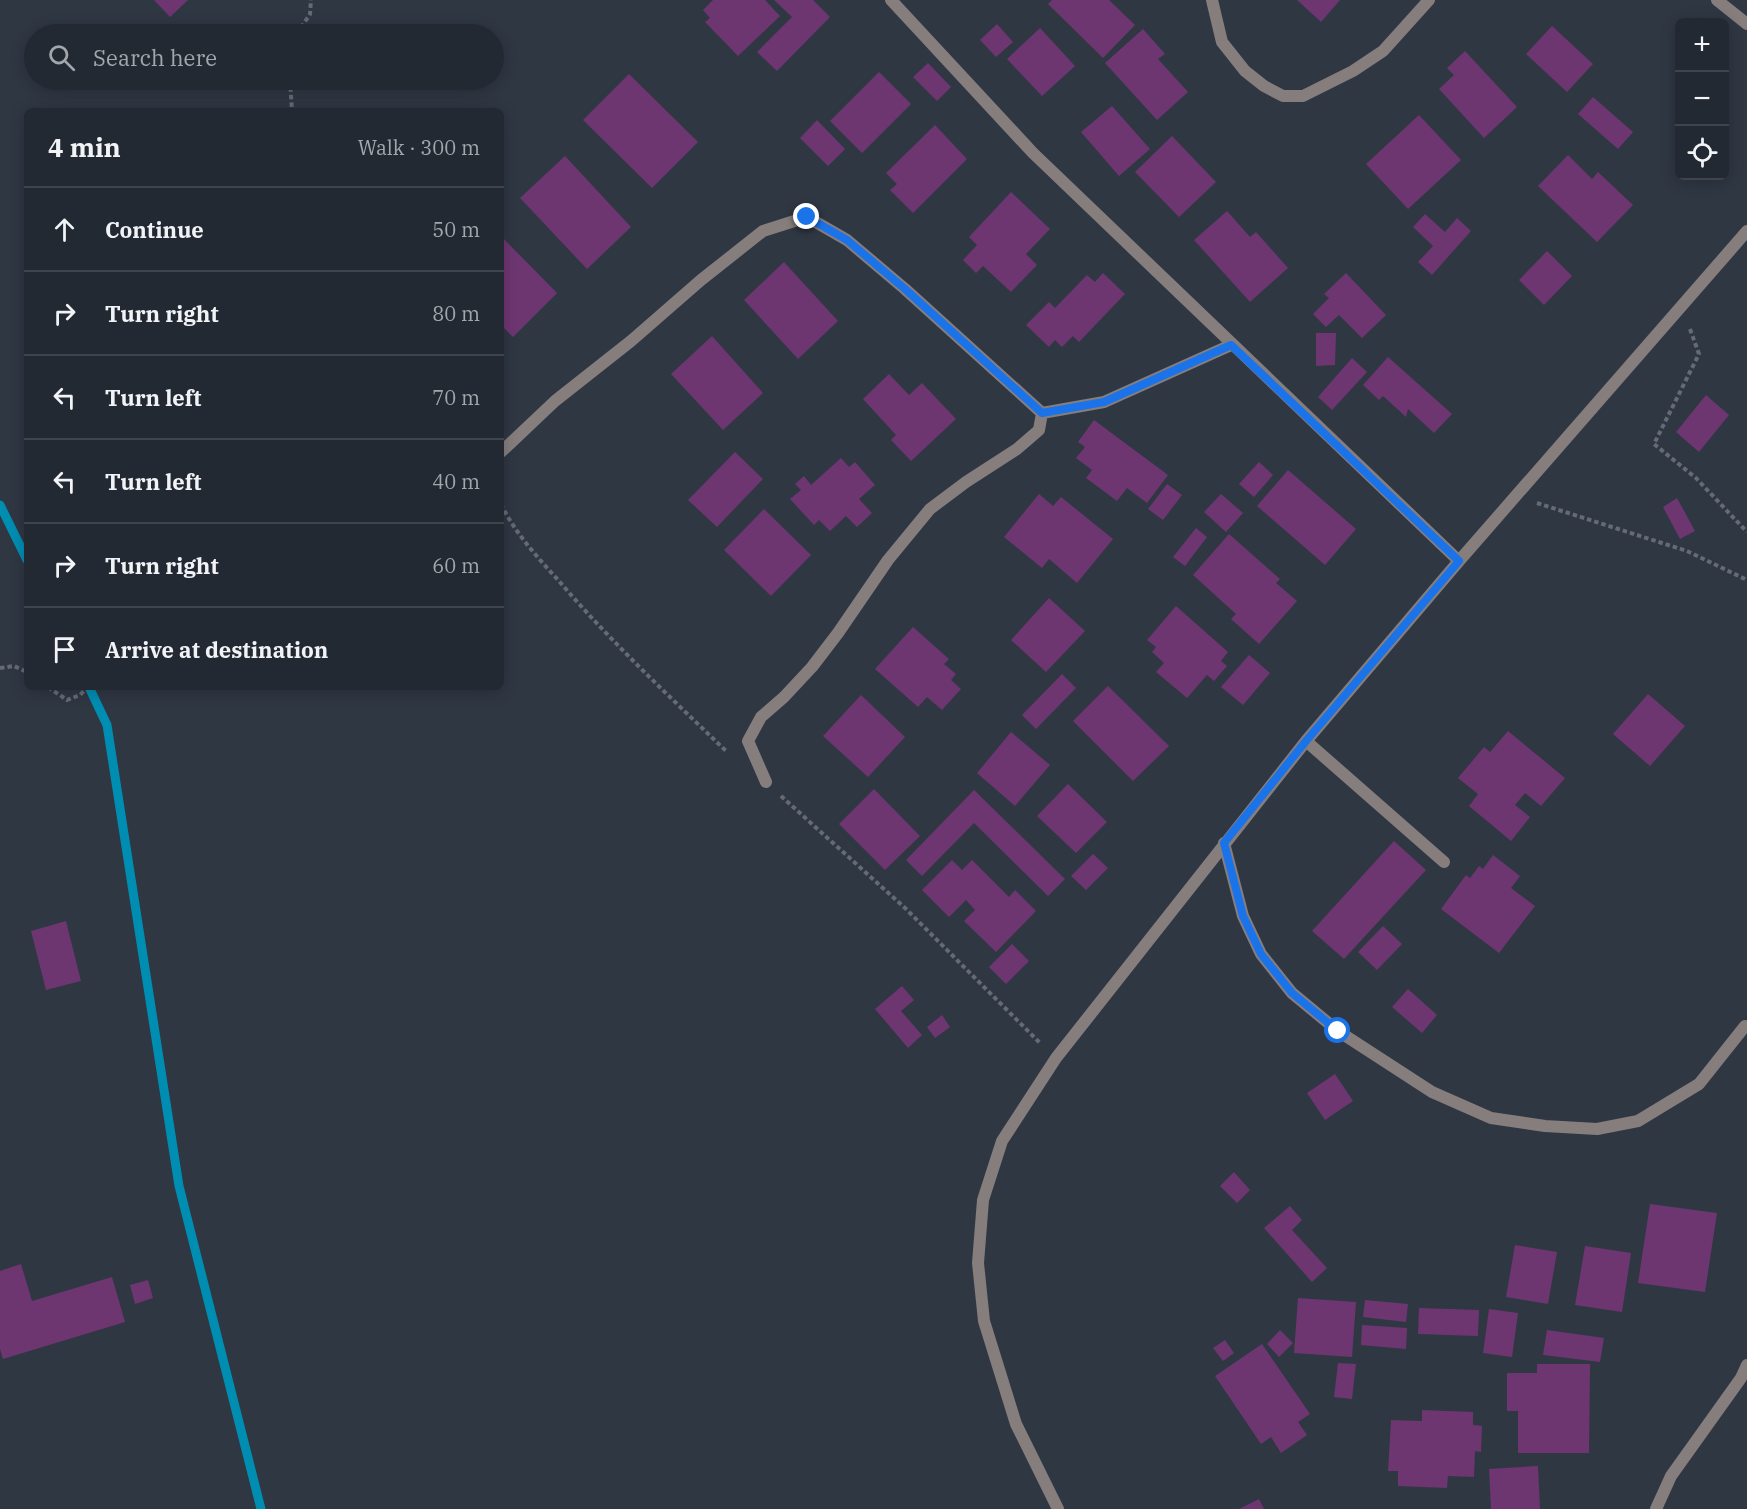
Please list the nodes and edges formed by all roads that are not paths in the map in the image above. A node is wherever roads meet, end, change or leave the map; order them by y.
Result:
1 (891, 0) edge
2 (1212, 0) edge
3 (1429, 0) edge
4 (1717, 0) edge
5 (1747, 24) edge
6 (1747, 231) edge
7 (1231, 345) junction
8 (1042, 413) junction
9 (504, 449) edge
10 (1459, 561) junction
11 (1306, 741) junction
12 (766, 782) dead end
13 (1224, 843) junction
14 (1444, 862) dead end
15 (1746, 1026) edge
16 (1747, 1365) edge
17 (1058, 1509) edge
18 (1656, 1509) edge

1 - 7 street
2 - 3 street
4 - 5 street
6 - 10 street
7 - 8 street
7 - 10 street
8 - 9 street
8 - 12 street
10 - 11 street
11 - 13 street
11 - 14 street
13 - 15 street
13 - 17 street
16 - 18 street

